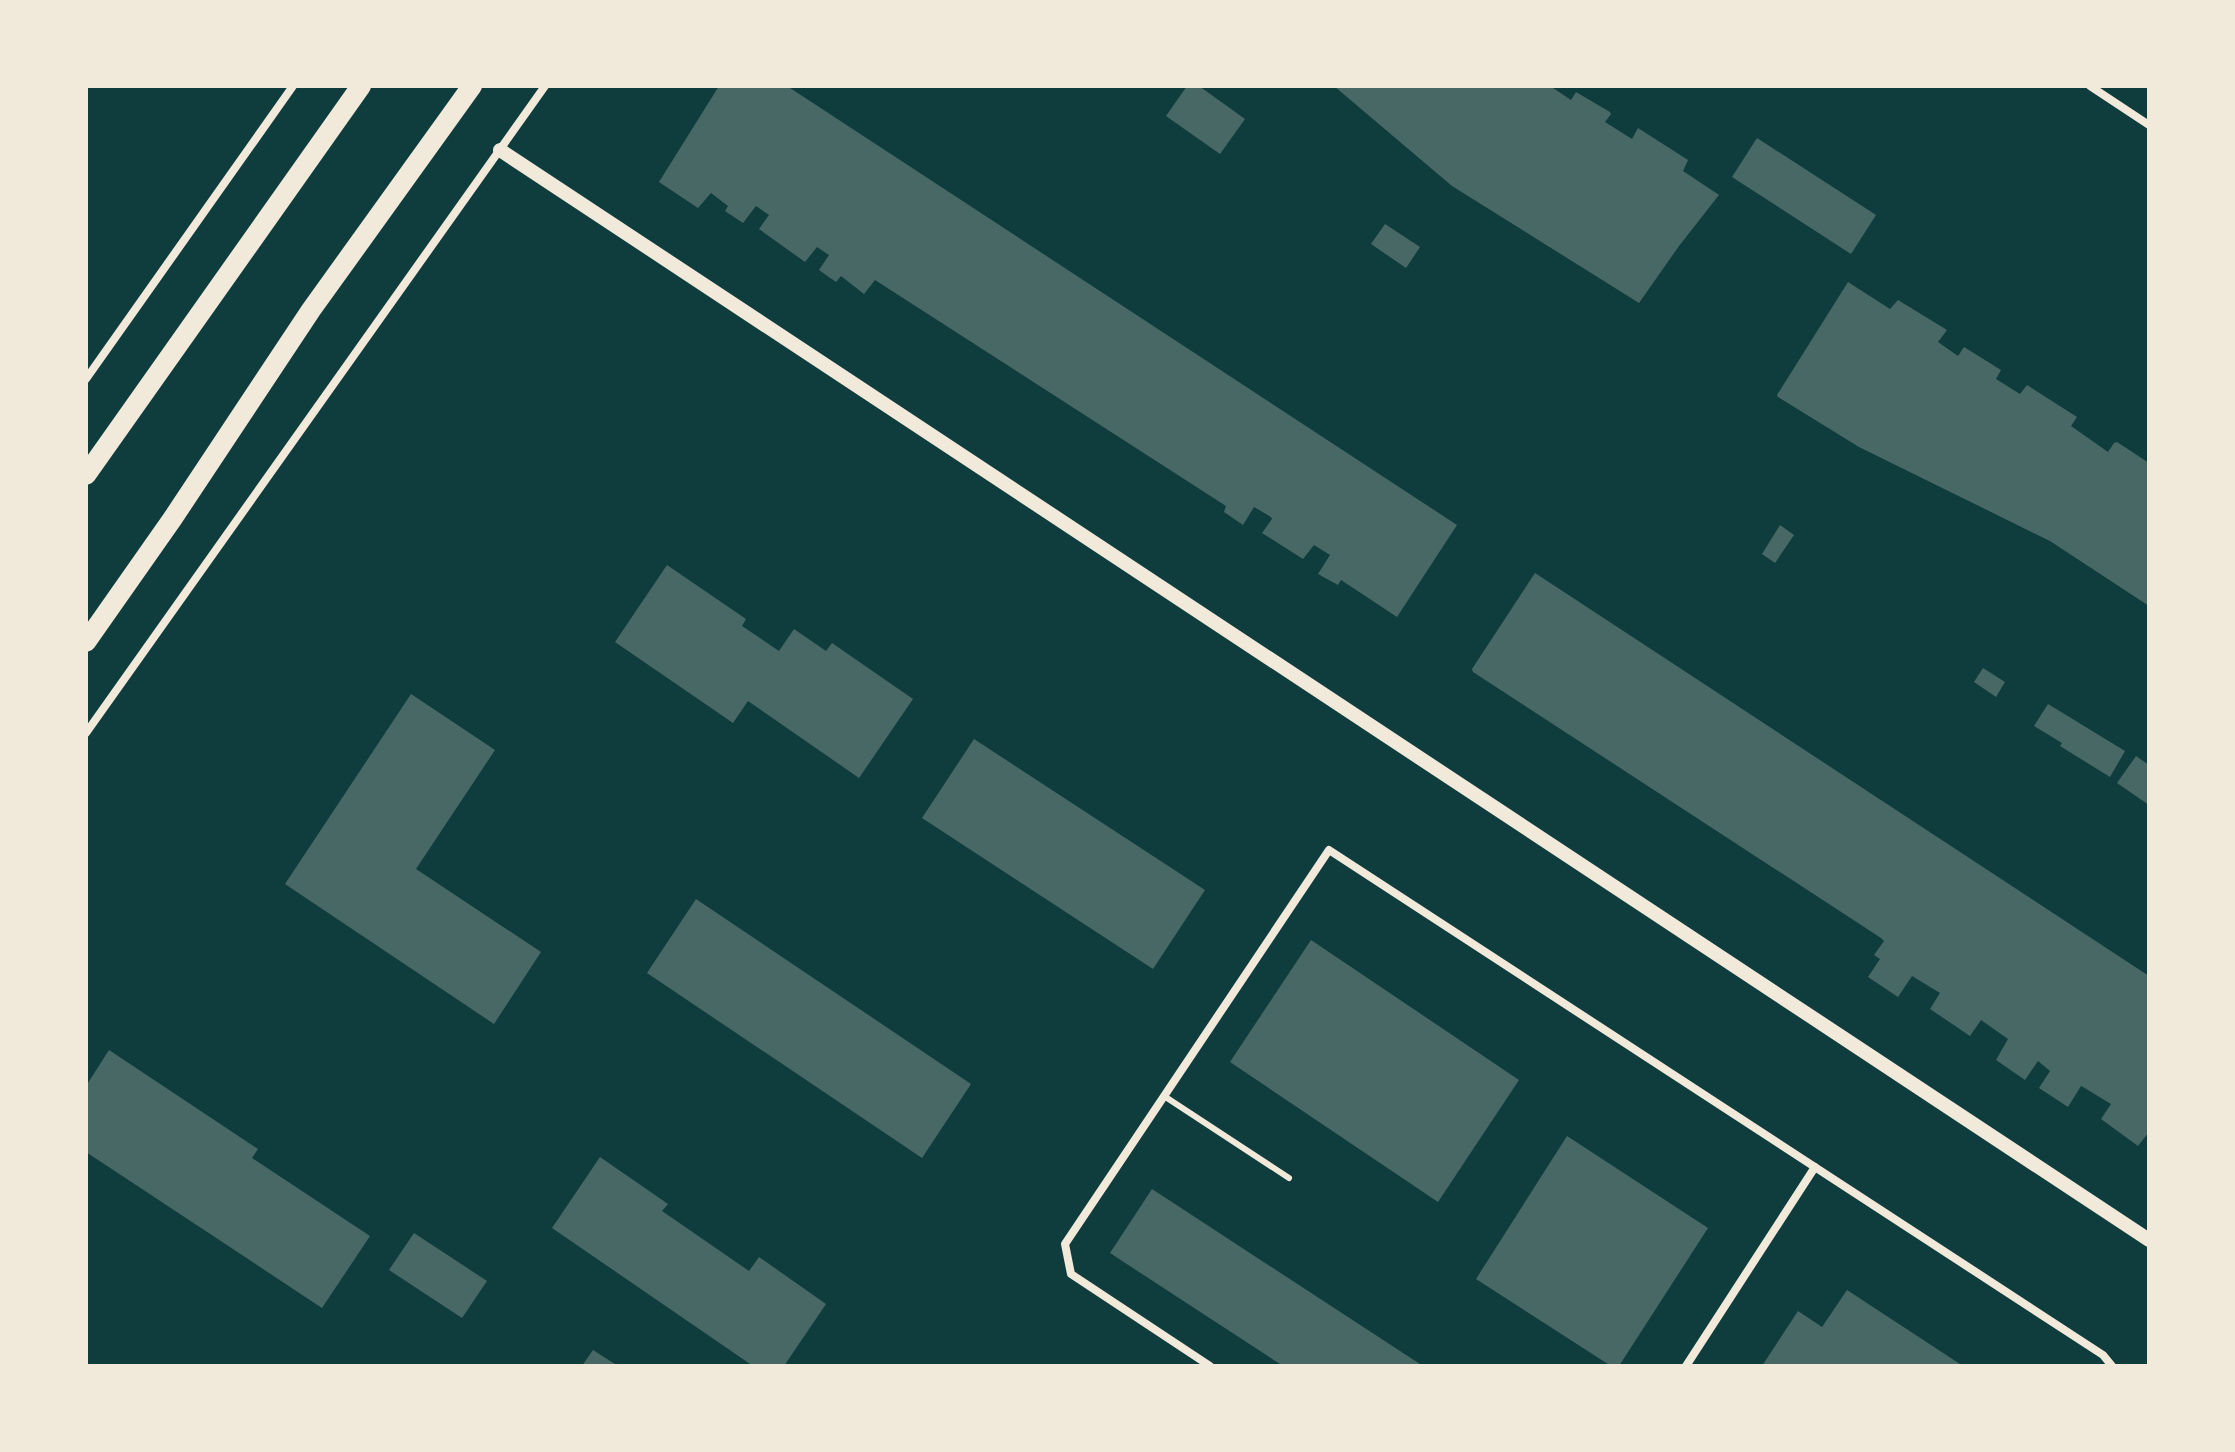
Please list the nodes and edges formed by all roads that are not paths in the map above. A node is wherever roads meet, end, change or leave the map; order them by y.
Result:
1 (293, 86) edge
2 (361, 86) edge
3 (472, 86) edge
4 (545, 86) edge
5 (2090, 86) edge
6 (2149, 125) edge
7 (500, 150) junction
8 (86, 379) edge
9 (86, 475) edge
10 (86, 642) edge
11 (86, 733) edge
12 (1164, 1096) junction
13 (1815, 1167) junction
14 (1289, 1178) dead end
15 (2149, 1240) edge
16 (1210, 1366) edge
17 (1686, 1366) edge
18 (2112, 1366) edge

1 - 8 street
2 - 9 main road
3 - 10 main road
4 - 7 street
5 - 6 street
7 - 11 street
7 - 15 street
12 - 13 street
12 - 14 lane
12 - 16 street
13 - 17 street
13 - 18 street

